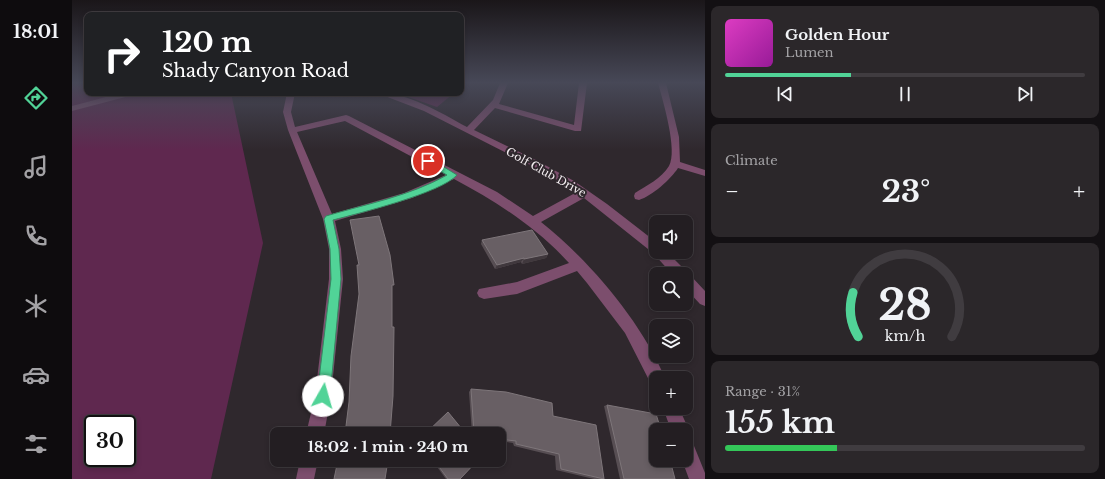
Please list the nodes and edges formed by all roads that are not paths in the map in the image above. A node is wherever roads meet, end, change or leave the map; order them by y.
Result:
1 (82, 105) edge
2 (288, 105) edge
3 (405, 105) edge
4 (417, 105) edge
5 (494, 105) edge
6 (495, 105) edge
7 (581, 105) edge
8 (667, 105) edge
9 (72, 108) edge
10 (292, 130) junction
11 (468, 131) junction
12 (676, 164) junction
13 (705, 173) edge
14 (453, 175) junction
15 (584, 193) junction
16 (638, 196) dead end
17 (329, 219) junction
18 (532, 222) junction
19 (649, 244) edge
20 (666, 259) edge
21 (579, 265) junction
22 (673, 267) edge
23 (693, 287) edge
24 (484, 293) dead end
25 (705, 300) edge
26 (653, 371) edge
27 (316, 427) edge
28 (693, 465) edge
29 (308, 467) edge
30 (305, 479) edge
31 (698, 479) edge

1 - 9 street
2 - 10 street
3 - 11 street, Golf Club Drive
4 - 11 street, Golf Club Drive
5 - 11 street
6 - 7 street
8 - 12 street
10 - 14 street
10 - 17 street
11 - 15 street, Golf Club Drive
12 - 13 street
12 - 16 street
14 - 17 street
14 - 18 street
15 - 18 street
15 - 19 street, Golf Club Drive
17 - 27 street
18 - 21 street
20 - 22 street
21 - 24 street
21 - 26 street
23 - 25 street
28 - 31 street
29 - 30 street

